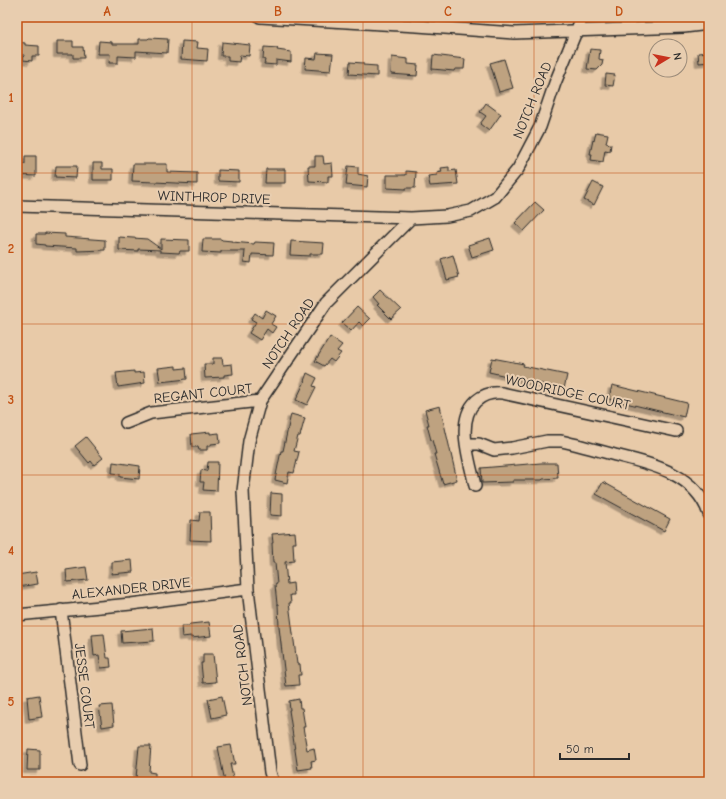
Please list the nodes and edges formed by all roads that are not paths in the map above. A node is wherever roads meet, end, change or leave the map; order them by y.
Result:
1 (260, 17) edge
2 (582, 17) edge
3 (709, 24) edge
4 (576, 31) junction
5 (17, 206) edge
6 (411, 218) junction
7 (260, 402) junction
8 (126, 423) dead end
9 (676, 431) dead end
10 (466, 444) junction
11 (475, 486) dead end
12 (709, 514) edge
13 (248, 589) junction
14 (61, 610) junction
15 (17, 615) edge
16 (80, 765) dead end
17 (273, 782) edge

1 - 4 street
2 - 4 street, NOTCH ROAD
3 - 4 street
4 - 6 street, NOTCH ROAD
5 - 6 street, WINTHROP DRIVE
6 - 7 street, NOTCH ROAD
7 - 8 street, REGANT COURT
7 - 13 street, NOTCH ROAD
9 - 10 street, WOODRIDGE COURT
10 - 11 street, WOODRIDGE COURT
10 - 12 street
13 - 14 street, ALEXANDER DRIVE
13 - 17 street, NOTCH ROAD
14 - 15 street, ALEXANDER DRIVE
14 - 16 street, JESSE COURT

